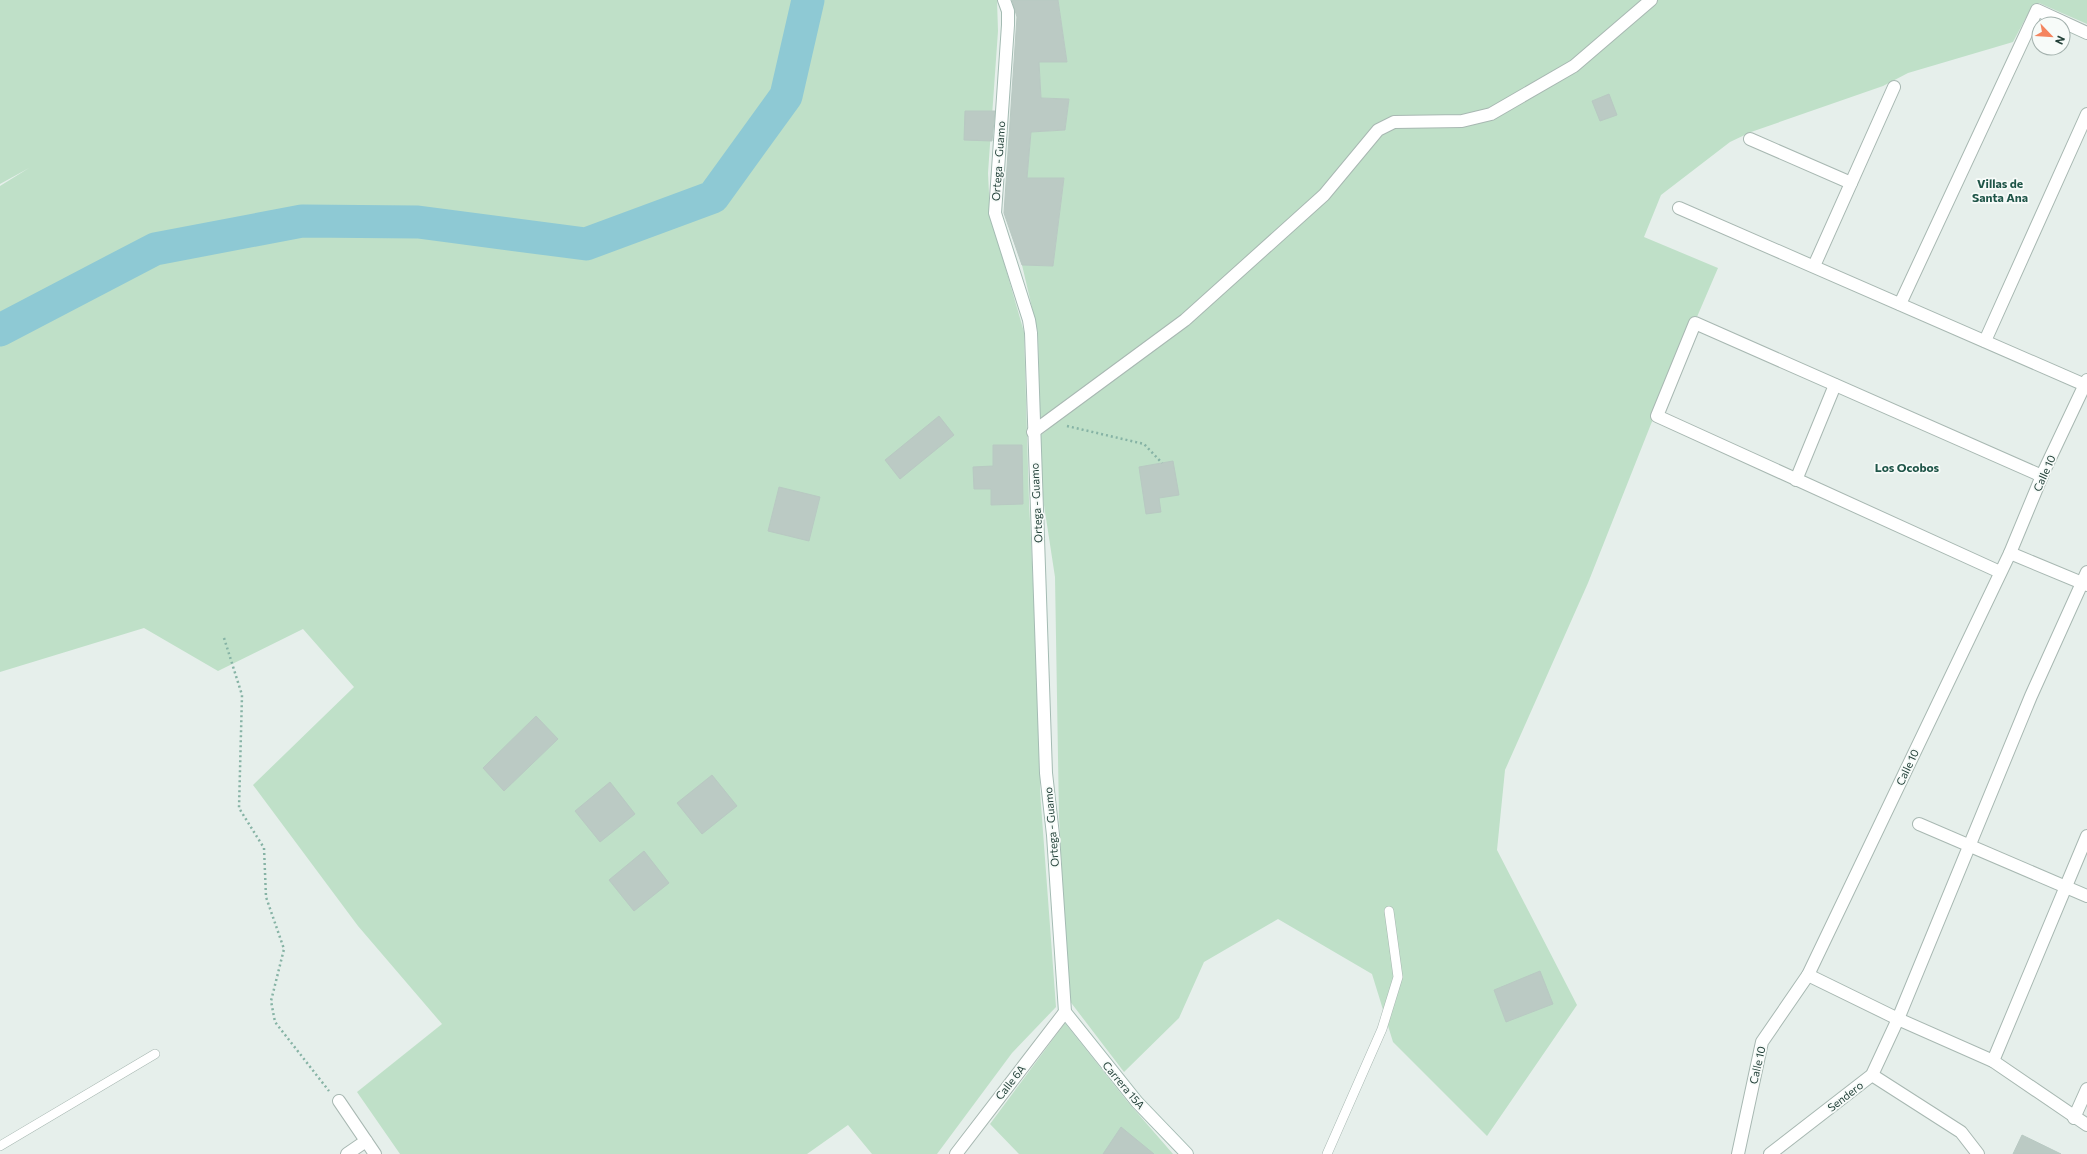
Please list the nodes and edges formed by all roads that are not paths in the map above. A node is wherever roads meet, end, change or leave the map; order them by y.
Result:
1 (1004, 0) edge
2 (1651, 0) edge
3 (2087, 33) edge
4 (1894, 87) dead end
5 (2087, 114) edge
6 (1750, 139) dead end
7 (1851, 183) junction
8 (1679, 208) dead end
9 (1814, 266) junction
10 (1900, 304) junction
11 (1985, 341) junction
12 (2086, 382) edge
13 (1835, 385) junction
14 (1033, 432) junction
15 (2042, 476) junction
16 (1796, 480) junction
17 (2010, 553) junction
18 (2000, 572) junction
19 (2085, 580) edge
20 (1919, 824) dead end
21 (2087, 836) edge
22 (1969, 847) junction
23 (2065, 887) junction
24 (2087, 896) edge
25 (1389, 911) dead end
26 (1808, 975) junction
27 (1065, 1012) junction
28 (1898, 1019) junction
29 (155, 1054) dead end
30 (1993, 1062) junction
31 (1872, 1074) junction
32 (2087, 1089) edge
33 (339, 1101) road end
34 (2074, 1118) junction
35 (2087, 1125) edge
36 (366, 1141) junction
37 (0, 1146) edge
38 (347, 1154) edge
39 (375, 1154) edge
40 (956, 1154) edge
41 (1187, 1154) edge
42 (1327, 1154) edge
43 (1738, 1154) edge
44 (1770, 1154) edge
45 (1978, 1154) edge

1 - 14 street, Ortega - Guamo
2 - 14 street
3 - 10 street
4 - 7 street
5 - 11 street
6 - 7 street
7 - 9 street
8 - 9 street
9 - 10 street
10 - 11 street
11 - 12 street
12 - 15 street, Calle 10
13 - 15 street
13 - 16 street
13 - 16 street
14 - 27 street, Ortega - Guamo
15 - 17 street, Calle 10
16 - 18 street
17 - 18 street, Calle 10
17 - 19 street
18 - 26 street, Calle 10
19 - 22 street, Sendero
20 - 22 street
21 - 23 street
22 - 23 street
22 - 28 street, Sendero
23 - 24 street
23 - 30 street
25 - 42 lane
26 - 28 street
26 - 43 street, Calle 10
27 - 40 street, Calle 6A
27 - 41 street, Carrera 15A
28 - 30 street
28 - 31 street, Sendero
29 - 37 lane
30 - 34 street
31 - 44 street, Sendero
31 - 45 street
32 - 34 street
33 - 36 street
34 - 35 street
36 - 38 street
36 - 39 street

